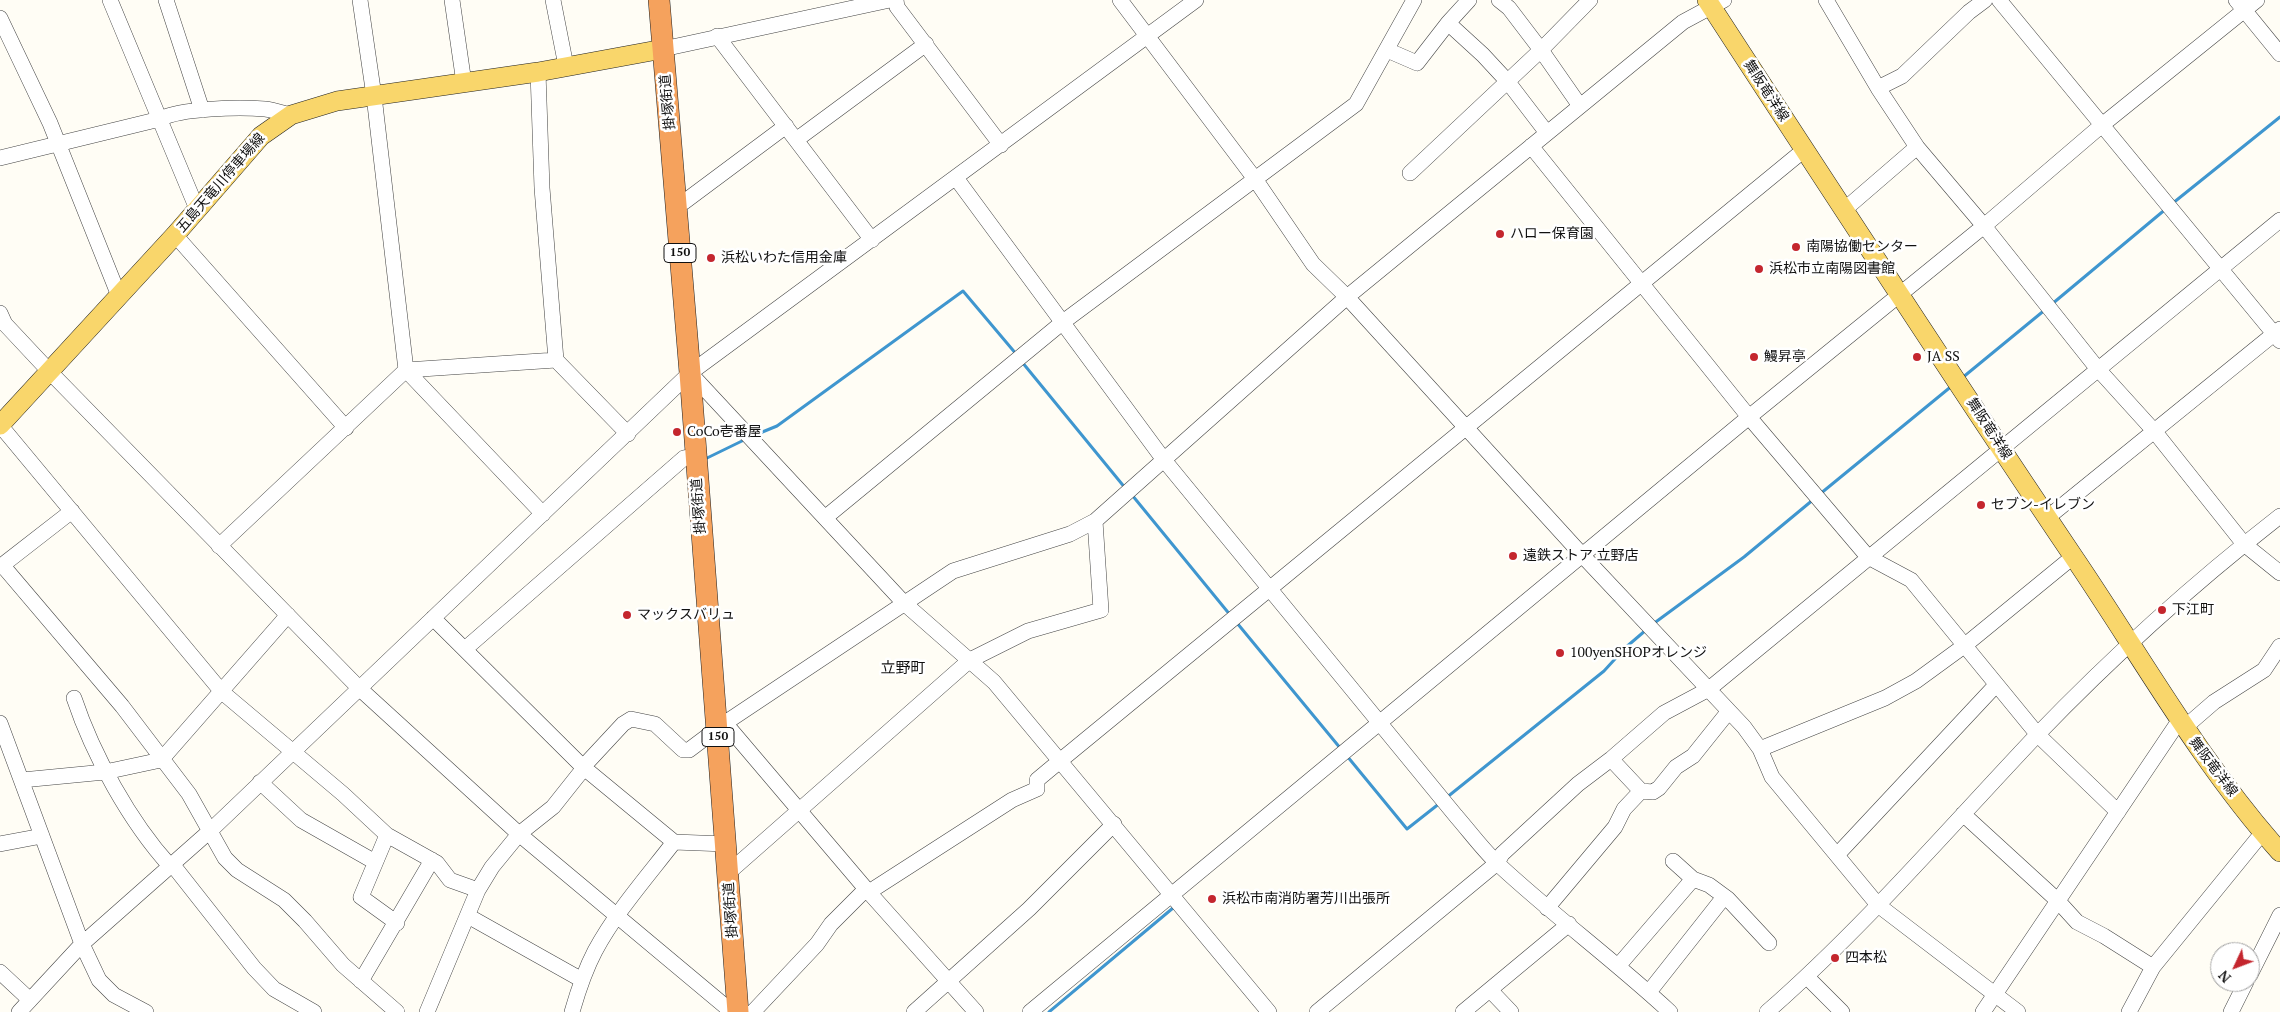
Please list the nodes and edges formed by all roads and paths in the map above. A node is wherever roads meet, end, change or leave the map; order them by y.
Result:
1 (110, 0) edge
2 (166, 0) edge
3 (360, 0) edge
4 (452, 0) edge
5 (553, 0) edge
6 (659, 0) edge
7 (890, 0) edge
8 (896, 0) edge
9 (1120, 0) edge
10 (1196, 0) edge
11 (1414, 0) edge
12 (1469, 0) edge
13 (1500, 0) edge
14 (1590, 0) edge
15 (1826, 0) edge
16 (1985, 0) edge
17 (1999, 0) edge
18 (2257, 0) edge
19 (1714, 2) edge
20 (2240, 5) edge
21 (0, 18) edge
22 (1448, 22) junction
23 (717, 36) junction
24 (1147, 36) junction
25 (926, 44) junction
26 (663, 49) junction
27 (1387, 50) junction
28 (1541, 50) junction
29 (2280, 54) edge
30 (566, 66) junction
31 (538, 72) junction
32 (464, 82) junction
33 (1508, 82) junction
34 (1878, 88) junction
35 (374, 96) junction
36 (1580, 106) junction
37 (202, 110) junction
38 (291, 115) junction
39 (160, 119) junction
40 (2102, 125) junction
41 (786, 126) junction
42 (1547, 133) junction
43 (796, 140) junction
44 (59, 145) junction
45 (1001, 145) junction
46 (1531, 146) junction
47 (1917, 147) junction
48 (1804, 150) junction
49 (0, 158) edge
50 (1410, 173) dead end
51 (956, 178) junction
52 (1255, 179) junction
53 (676, 203) junction
54 (196, 210) junction
55 (1844, 210) junction
56 (2280, 220) edge
57 (1984, 226) junction
58 (175, 235) junction
59 (872, 240) junction
60 (2221, 268) junction
61 (1642, 282) junction
62 (1900, 294) junction
63 (119, 296) junction
64 (1346, 296) junction
65 (0, 313) edge
66 (1063, 322) junction
67 (2278, 334) edge
68 (556, 360) junction
69 (2097, 368) junction
70 (406, 370) junction
71 (50, 372) junction
72 (690, 373) junction
73 (1749, 417) junction
74 (0, 425) edge
75 (346, 428) junction
76 (1466, 428) junction
77 (2155, 432) junction
78 (628, 434) junction
79 (2001, 449) junction
80 (696, 459) junction
81 (1164, 460) junction
82 (72, 511) junction
83 (543, 514) junction
84 (2280, 516) edge
85 (826, 517) junction
86 (2047, 518) junction
87 (1095, 521) junction
88 (2244, 544) junction
89 (219, 546) junction
90 (1583, 556) junction
91 (2074, 556) junction
92 (1868, 557) junction
93 (2, 567) edge
94 (2280, 573) edge
95 (1270, 590) junction
96 (904, 603) junction
97 (288, 615) junction
98 (433, 618) junction
99 (2130, 644) junction
100 (1964, 646) junction
101 (2280, 646) edge
102 (465, 649) junction
103 (970, 660) junction
104 (1996, 685) junction
105 (359, 688) junction
106 (1709, 689) junction
107 (222, 692) junction
108 (74, 698) dead end
109 (1729, 711) junction
110 (0, 723) edge
111 (1380, 723) junction
112 (2181, 724) junction
113 (721, 727) junction
114 (2038, 734) junction
115 (1760, 749) junction
116 (293, 751) junction
117 (1611, 759) junction
118 (161, 760) junction
119 (1061, 760) junction
120 (584, 768) junction
121 (105, 772) junction
122 (22, 780) junction
123 (260, 782) junction
124 (1641, 791) junction
125 (799, 811) junction
126 (2118, 812) junction
127 (1963, 814) junction
128 (1114, 824) junction
129 (211, 830) junction
130 (2263, 832) junction
131 (518, 834) junction
132 (387, 835) junction
133 (42, 836) junction
134 (674, 842) junction
135 (0, 844) edge
136 (726, 844) junction
137 (2280, 852) edge
138 (1837, 854) junction
139 (432, 860) junction
140 (1674, 861) dead end
141 (375, 862) junction
142 (1497, 863) junction
143 (171, 865) junction
144 (728, 873) junction
145 (1693, 879) junction
146 (478, 890) junction
147 (868, 891) junction
148 (1172, 895) junction
149 (1724, 897) junction
150 (2057, 900) junction
151 (1878, 905) junction
152 (1547, 908) junction
153 (2280, 915) edge
154 (468, 916) junction
155 (617, 916) junction
156 (397, 923) junction
157 (1568, 924) junction
158 (1770, 943) dead end
159 (82, 944) junction
160 (2260, 954) edge
161 (1619, 965) junction
162 (2153, 967) junction
163 (0, 972) edge
164 (1807, 977) junction
165 (582, 980) junction
166 (361, 981) junction
167 (948, 982) junction
168 (1490, 990) junction
169 (1649, 992) junction
170 (2241, 992) edge
171 (1994, 995) junction
172 (30, 1000) junction
173 (19, 1012) edge
174 (146, 1012) edge
175 (314, 1012) edge
176 (396, 1012) edge
177 (427, 1012) edge
178 (572, 1012) edge
179 (732, 1012) edge
180 (738, 1012) edge
181 (753, 1012) edge
182 (914, 1012) edge
183 (976, 1012) edge
184 (1030, 1012) edge
185 (1269, 1012) edge
186 (1317, 1012) edge
187 (1463, 1012) edge
188 (1511, 1012) edge
189 (1670, 1012) edge
190 (1767, 1012) edge
191 (1842, 1012) edge
192 (1983, 1012) edge
193 (2018, 1012) edge
194 (2129, 1012) edge
195 (2231, 1012) edge

1 - 39 street
2 - 37 street
3 - 35 street
4 - 32 street
5 - 30 street
6 - 26 highway, 掛塚街道 / 150
7 - 23 street
8 - 25 street
9 - 24 street
10 - 24 street
11 - 27 street
12 - 22 street
13 - 28 street
14 - 28 street
15 - 34 street
16 - 34 street
17 - 40 street
18 - 20 street
19 - 36 street
19 - 48 main road, 舞阪竜洋線
20 - 29 street
20 - 40 street
21 - 44 street
22 - 27 street
22 - 33 street
23 - 26 street
23 - 41 street
24 - 45 street
24 - 52 street
25 - 43 street
25 - 45 street
26 - 30 main road, 五島天竜川停車場線
26 - 53 highway, 掛塚街道 / 150
27 - 52 street
28 - 33 street
28 - 36 street
30 - 31 main road, 五島天竜川停車場線
31 - 32 main road, 五島天竜川停車場線
31 - 68 street
32 - 35 main road, 五島天竜川停車場線
33 - 42 street
33 - 50 street
34 - 47 street
35 - 38 main road, 五島天竜川停車場線
35 - 70 street
36 - 42 street
37 - 38 street
37 - 39 street
38 - 54 main road, 五島天竜川停車場線
39 - 44 street
39 - 54 street
40 - 57 street
40 - 60 street
41 - 43 street
41 - 53 street
42 - 46 street
43 - 59 street
44 - 49 street
44 - 63 street
45 - 51 street
46 - 61 street
46 - 64 street
47 - 55 street
47 - 57 street
48 - 55 main road, 舞阪竜洋線
48 - 61 street
51 - 59 street
51 - 66 street
52 - 64 street
52 - 66 street
53 - 72 highway, 掛塚街道 / 150
54 - 58 main road, 五島天竜川停車場線
55 - 62 main road, 舞阪竜洋線
56 - 60 street
57 - 62 street
57 - 69 street
58 - 63 main road, 五島天竜川停車場線
58 - 75 street
59 - 72 street
60 - 67 street
60 - 69 street
61 - 73 street
61 - 76 street
62 - 73 street
62 - 79 main road, 舞阪竜洋線
63 - 71 main road, 五島天竜川停車場線
64 - 76 street
64 - 81 street
65 - 71 street
66 - 81 street
66 - 85 street
67 - 77 street
68 - 70 street
68 - 78 street
69 - 77 street
69 - 79 street
70 - 75 street
70 - 83 street
71 - 74 main road, 五島天竜川停車場線
71 - 89 street
72 - 78 street
72 - 80 highway, 掛塚街道 / 150
72 - 85 street
73 - 90 street
73 - 92 street
74 - 82 street
75 - 89 street
76 - 90 street
76 - 95 street
77 - 86 street
77 - 88 street
78 - 83 street
79 - 86 main road, 舞阪竜洋線
79 - 92 street
80 - 102 street
80 - 113 highway, 掛塚街道 / 150
81 - 87 street
81 - 95 street
82 - 93 street
82 - 107 street
83 - 98 street
84 - 88 street
85 - 96 street
86 - 91 main road, 舞阪竜洋線
87 - 96 street
87 - 103 street
88 - 94 street
88 - 99 street
89 - 97 street
90 - 106 street
90 - 111 street
91 - 99 main road, 舞阪竜洋線
91 - 100 street
92 - 100 street
92 - 106 street
93 - 118 street
95 - 111 street
95 - 119 street
96 - 103 street
96 - 113 street
97 - 105 street
97 - 107 street
98 - 102 street
98 - 105 street
99 - 112 main road, 舞阪竜洋線
99 - 114 street
100 - 104 street
100 - 115 street
101 - 112 street
102 - 120 street
103 - 119 street
103 - 125 street
104 - 114 street
104 - 138 street
105 - 116 street
105 - 131 street
106 - 109 street
106 - 117 street
107 - 116 street
107 - 118 street
108 - 121 street
109 - 115 street
109 - 124 street
110 - 122 street
111 - 142 street
111 - 148 street
112 - 126 street
112 - 130 main road, 舞阪竜洋線
113 - 120 street
113 - 125 street
113 - 136 highway, 掛塚街道 / 150
114 - 126 street
114 - 127 street
115 - 138 street
116 - 123 street
116 - 132 street
117 - 124 street
117 - 142 street
118 - 121 street
118 - 129 street
119 - 128 street
119 - 147 street
120 - 131 street
120 - 134 street
121 - 122 street
121 - 143 street
122 - 133 street
123 - 129 street
123 - 141 street
124 - 152 street
125 - 144 street
125 - 147 street
126 - 150 street
127 - 150 street
127 - 151 street
128 - 148 street
128 - 167 street
129 - 143 street
129 - 166 street
130 - 137 main road, 舞阪竜洋線
130 - 162 street
131 - 146 street
131 - 155 street
132 - 139 street
132 - 141 street
133 - 135 street
133 - 159 street
134 - 136 street
134 - 155 street
136 - 144 highway, 掛塚街道 / 150
138 - 151 street
139 - 146 street
139 - 156 street
140 - 145 street
141 - 156 street
142 - 152 street
142 - 186 street
143 - 159 street
143 - 175 street
144 - 180 highway, 掛塚街道 / 150
145 - 149 street
145 - 161 street
146 - 154 street
147 - 167 street
147 - 181 street
148 - 184 street
148 - 185 street
149 - 158 street
149 - 169 street
150 - 162 street
150 - 171 street
151 - 164 street
151 - 171 street
152 - 157 street
153 - 160 street
154 - 165 street
154 - 177 street
155 - 165 street
155 - 179 street
156 - 166 street
157 - 161 street
157 - 168 street
159 - 172 street
159 - 174 street
161 - 169 street
162 - 194 street
163 - 172 street
164 - 190 street
164 - 191 street
165 - 178 street
166 - 176 street
167 - 182 street
167 - 183 street
168 - 187 street
168 - 188 street
169 - 189 street
170 - 195 street
171 - 192 street
171 - 193 street
172 - 173 street

